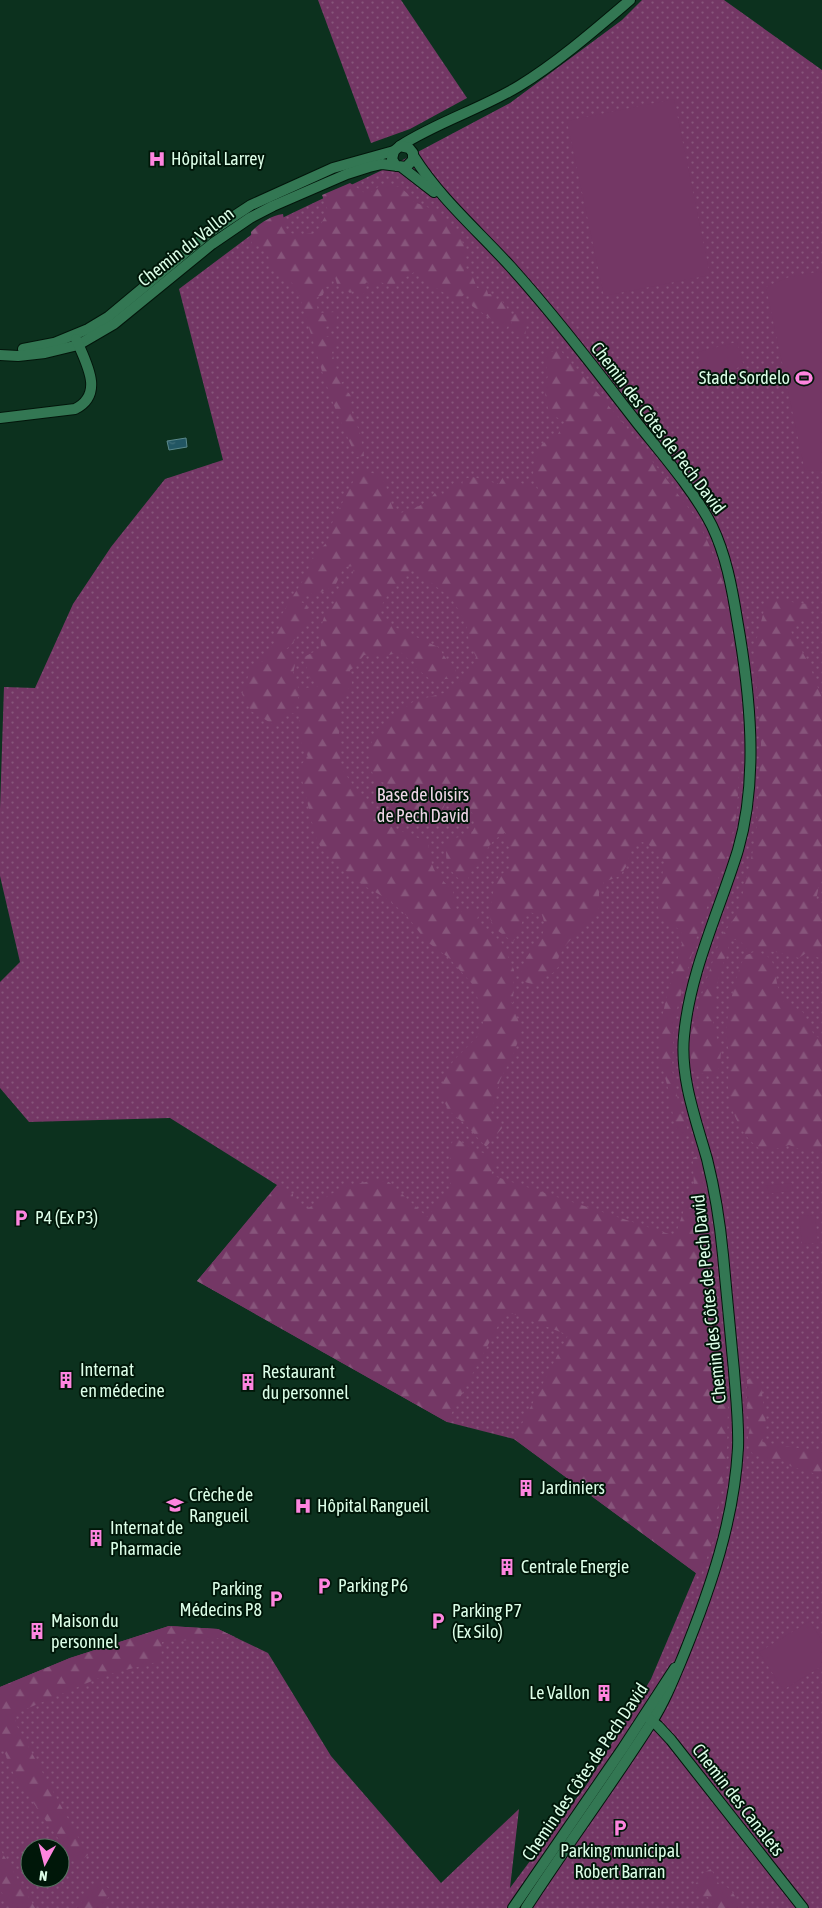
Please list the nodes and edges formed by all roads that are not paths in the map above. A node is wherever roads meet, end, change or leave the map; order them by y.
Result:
1 (630, 0) edge
2 (430, 130) junction
3 (397, 149) junction
4 (414, 156) junction
5 (399, 167) junction
6 (450, 204) junction
7 (76, 340) junction
8 (0, 354) edge
9 (0, 418) edge
10 (649, 1718) junction
11 (513, 1908) edge
12 (526, 1908) edge
13 (803, 1908) edge

1 - 2 street, Chemin du Vallon
2 - 3 street, Chemin du Vallon
2 - 4 street, Chemin du Vallon
3 - 4 street
3 - 5 street
3 - 7 street, Chemin du Vallon
4 - 5 street
4 - 6 street, Chemin des Côtes de Pech David
5 - 6 street, Chemin des Côtes de Pech David
5 - 7 street, Chemin du Vallon
6 - 10 street, Chemin des Côtes de Pech David
7 - 8 street, Chemin du Vallon
7 - 9 street
10 - 11 street, Chemin des Côtes de Pech David
10 - 12 street, Chemin des Côtes de Pech David
10 - 13 street, Chemin des Canalets

